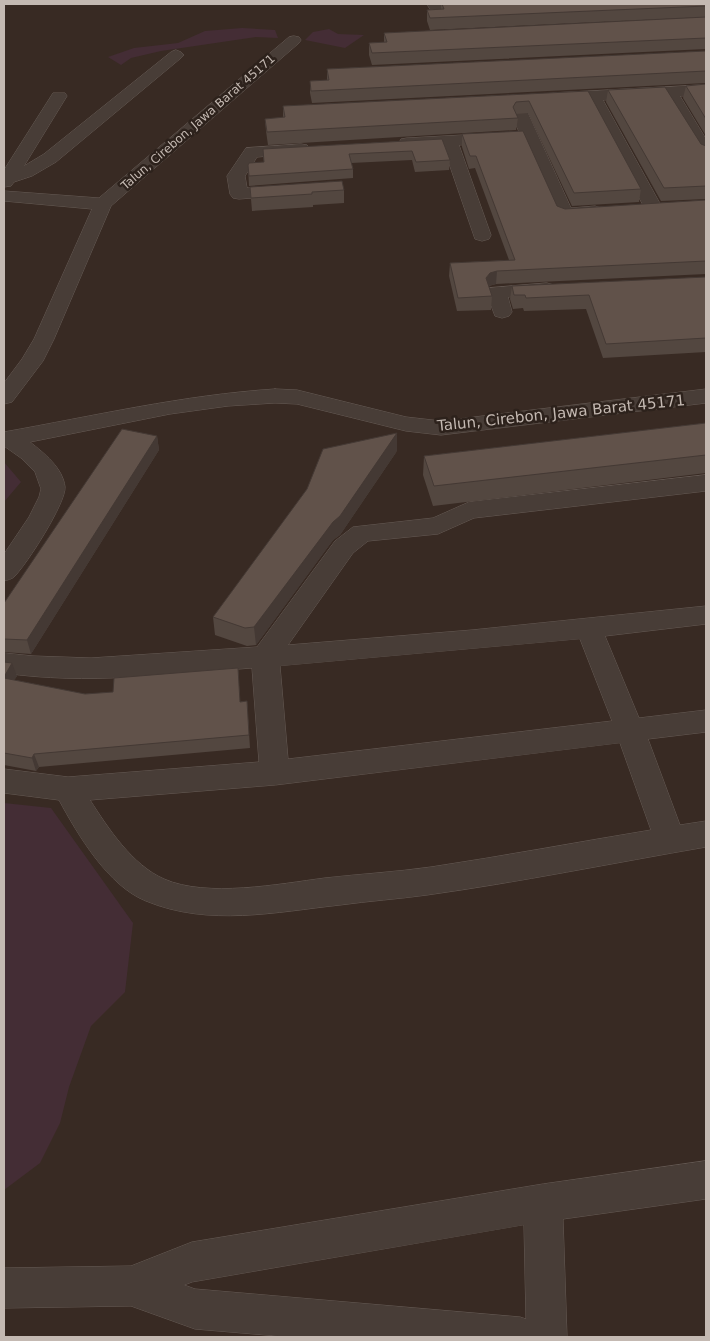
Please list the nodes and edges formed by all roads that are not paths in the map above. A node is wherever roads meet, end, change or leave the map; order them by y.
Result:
1 (496, 4) edge
2 (435, 6) dead end
3 (294, 40) dead end
4 (176, 55) dead end
5 (706, 90) edge
6 (669, 92) junction
7 (59, 96) dead end
8 (593, 96) junction
9 (494, 100) edge
10 (514, 100) junction
11 (530, 136) junction
12 (449, 140) junction
13 (390, 144) edge
14 (321, 148) edge
15 (706, 152) edge
16 (6, 181) edge
17 (303, 190) edge
18 (4, 196) edge
19 (103, 204) junction
20 (634, 210) edge
21 (614, 211) edge
22 (564, 214) junction
23 (573, 232) edge
24 (482, 235) dead end
25 (563, 288) edge
26 (502, 312) dead end
27 (706, 396) edge
28 (4, 398) edge
29 (6, 438) edge
30 (706, 483) edge
31 (4, 572) edge
32 (706, 615) edge
33 (589, 629) junction
34 (265, 657) junction
35 (4, 663) edge
36 (706, 721) edge
37 (631, 732) junction
38 (275, 773) junction
39 (4, 781) edge
40 (68, 789) junction
41 (706, 834) edge
42 (670, 840) junction
43 (706, 1180) edge
44 (543, 1203) junction
45 (131, 1286) junction
46 (4, 1288) edge
47 (520, 1337) edge
48 (547, 1337) edge

1 - 2 street
3 - 19 street, Talun, Cirebon, Jawa Barat 45171
4 - 16 street
5 - 6 street
6 - 8 street
6 - 15 street
7 - 16 street
8 - 10 street
8 - 20 street
9 - 10 street
10 - 11 street
11 - 12 street
11 - 22 street
12 - 13 street
12 - 24 street
14 - 17 street
18 - 19 street
19 - 28 street, Talun, Cirebon, Jawa Barat 45171
21 - 22 street
22 - 23 street
25 - 26 street
27 - 29 street, Talun, Cirebon, Jawa Barat 45171
29 - 31 street
30 - 34 street
32 - 33 street
33 - 34 street
33 - 37 street
34 - 35 street
34 - 38 street
36 - 37 street
37 - 38 street
37 - 42 street
38 - 40 street
39 - 40 street
40 - 42 street
41 - 42 street
43 - 44 street
44 - 45 street
44 - 48 street
45 - 46 street
45 - 47 street

